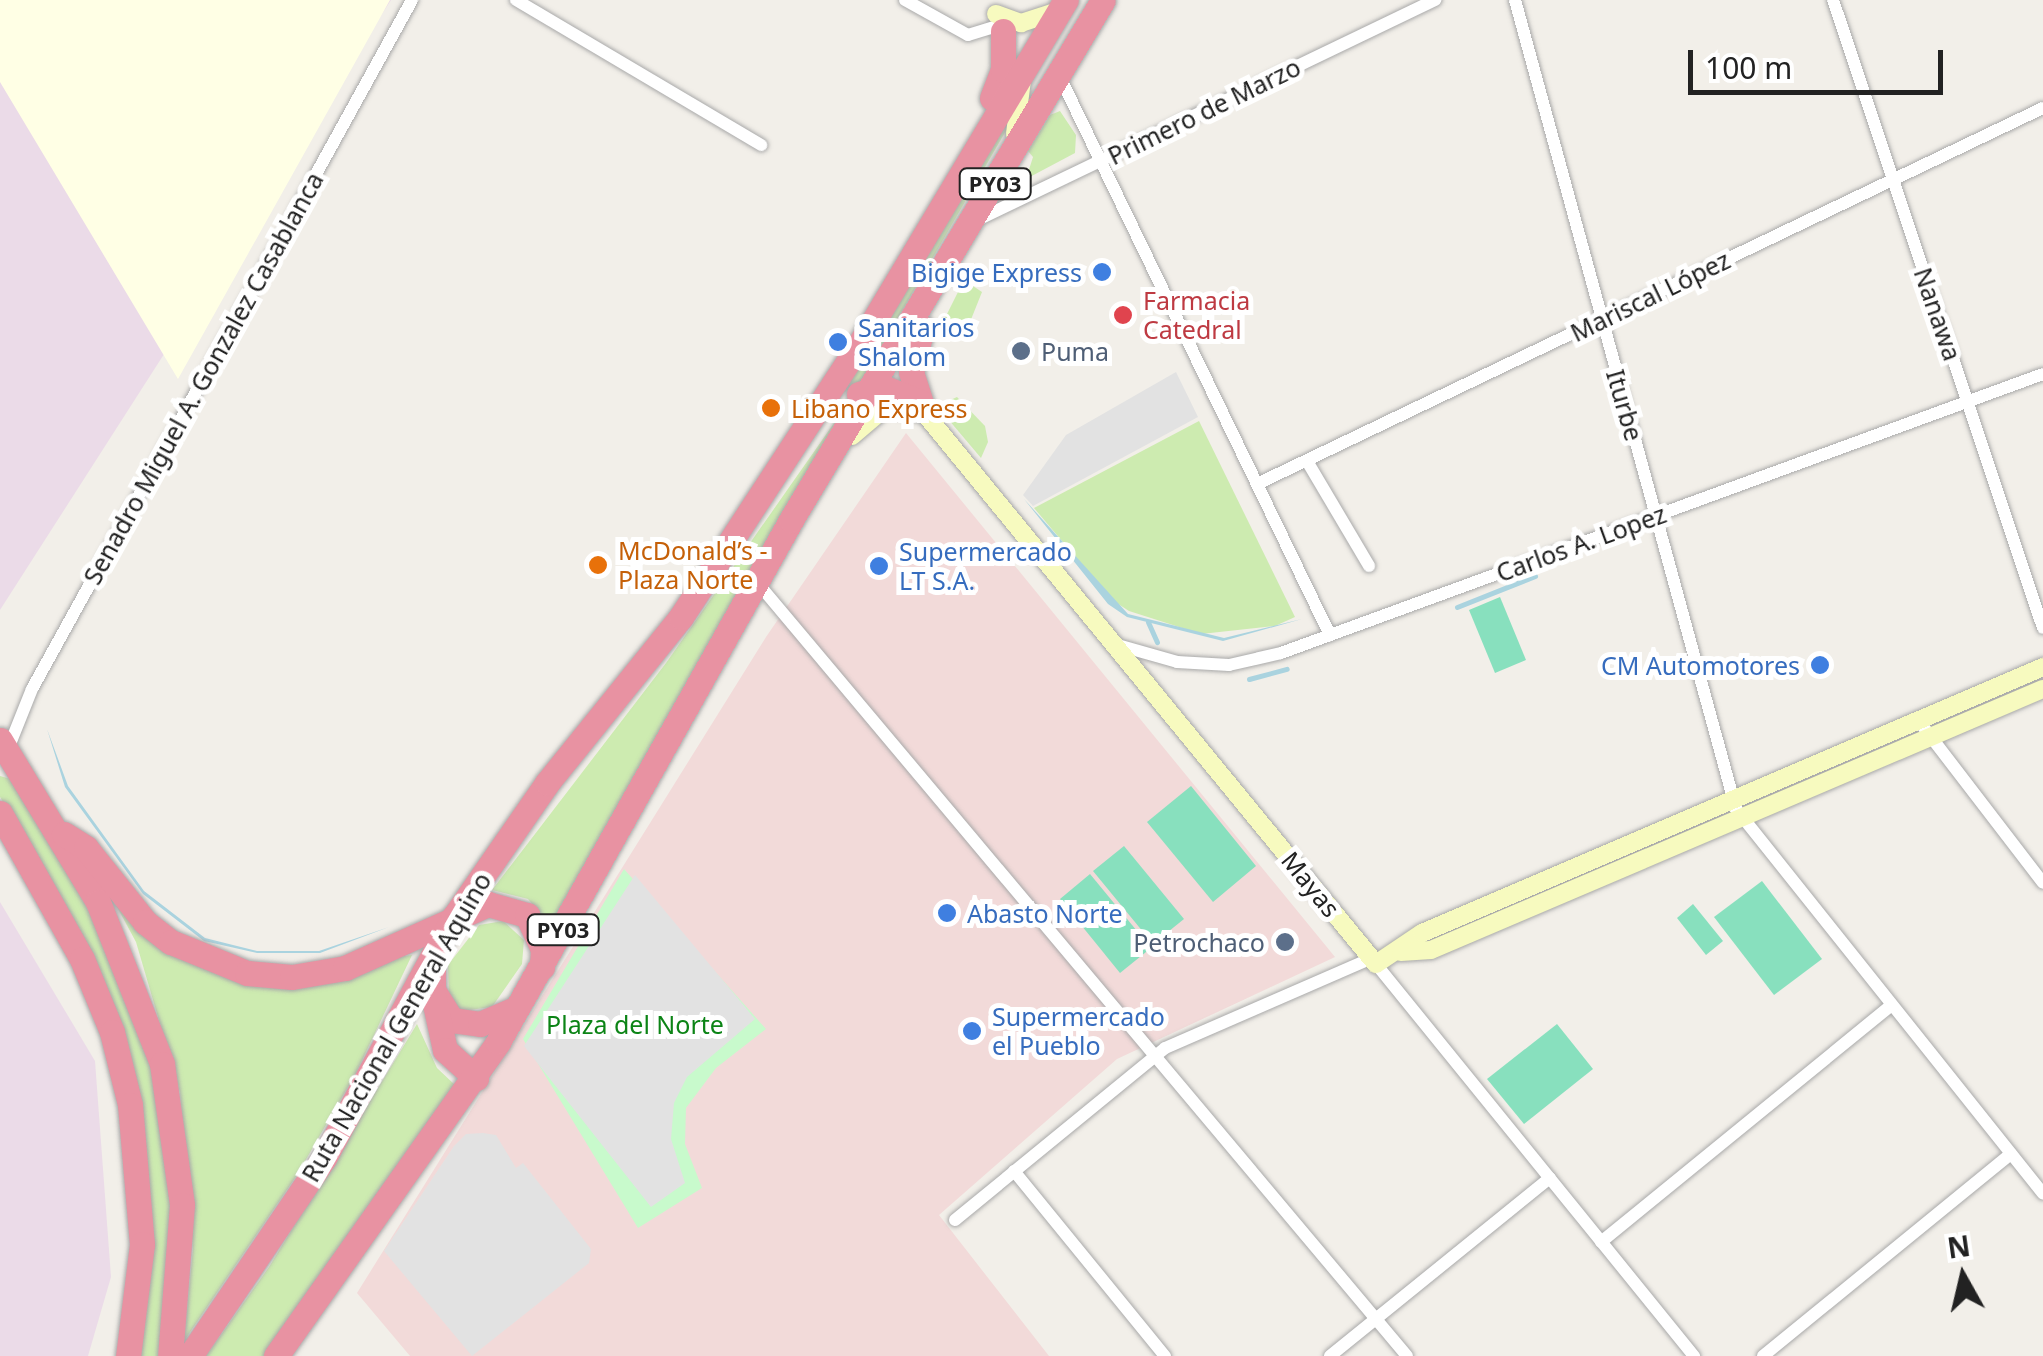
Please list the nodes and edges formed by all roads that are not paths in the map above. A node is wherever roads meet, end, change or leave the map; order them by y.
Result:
1 (412, 0) edge
2 (516, 0) edge
3 (906, 0) edge
4 (1103, 0) edge
5 (1435, 0) edge
6 (1515, 0) edge
7 (1833, 0) edge
8 (1064, 4) edge
9 (997, 17) edge
10 (1022, 69) junction
11 (1060, 77) junction
12 (2043, 108) edge
13 (762, 146) dead end
14 (1100, 161) junction
15 (1892, 180) junction
16 (972, 222) junction
17 (916, 244) junction
18 (937, 280) junction
19 (1601, 320) junction
20 (2043, 374) edge
21 (870, 388) junction
22 (1967, 402) junction
23 (922, 407) junction
24 (789, 450) junction
25 (832, 452) junction
26 (1306, 461) junction
27 (1257, 484) junction
28 (1656, 516) junction
29 (1369, 566) dead end
30 (756, 581) junction
31 (2043, 628) edge
32 (1330, 636) junction
33 (1113, 643) junction
34 (2043, 666) edge
35 (2043, 689) edge
36 (1918, 720) junction
37 (1928, 738) junction
38 (3, 750) edge
39 (1737, 809) junction
40 (0, 813) edge
41 (57, 830) junction
42 (2043, 883) edge
43 (454, 917) junction
44 (434, 956) junction
45 (1374, 961) junction
46 (542, 967) junction
47 (432, 990) junction
48 (1892, 1005) junction
49 (519, 1006) junction
50 (1154, 1058) junction
51 (476, 1078) junction
52 (2011, 1154) junction
53 (1014, 1171) junction
54 (1550, 1178) junction
55 (2043, 1194) edge
56 (955, 1220) dead end
57 (1601, 1242) junction
58 (1376, 1319) junction
59 (128, 1356) edge
60 (170, 1356) edge
61 (190, 1356) edge
62 (276, 1356) edge
63 (1165, 1356) edge
64 (1330, 1356) edge
65 (1408, 1356) edge
66 (1694, 1356) edge
67 (1763, 1356) edge

1 - 38 street, Senadro Miguel A. Gonzalez Casablanca
2 - 13 street
3 - 9 street
4 - 11 highway, PY03
5 - 14 street, Primero de Marzo
6 - 19 street, Iturbe
7 - 15 street, Nanawa
8 - 9 street
8 - 10 highway, Ruta Nacional General Aquino / PY03
9 - 10 street
9 - 17 highway
10 - 17 highway, Ruta Nacional General Aquino / PY03
10 - 18 street
11 - 14 street
11 - 16 highway, PY03
12 - 15 street, Mariscal López
14 - 16 street, Primero de Marzo
14 - 27 street
15 - 19 street, Mariscal López
15 - 22 street, Nanawa
16 - 18 highway, PY03
17 - 24 highway, Ruta Nacional General Aquino / PY03
18 - 21 highway, PY03
18 - 23 highway
19 - 26 street, Mariscal López
19 - 28 street, Iturbe
20 - 22 street, Carlos A. Lopez
21 - 23 highway
21 - 24 highway
21 - 25 highway, PY03
22 - 28 street, Carlos A. Lopez
22 - 31 street, Nanawa
23 - 25 street
23 - 33 street, Mayas
24 - 43 highway, Ruta Nacional General Aquino / PY03
25 - 30 highway, PY03
26 - 27 street, Mariscal López
26 - 29 street
27 - 32 street
28 - 32 street, Carlos A. Lopez
28 - 39 street, Iturbe
30 - 46 highway, PY03
30 - 50 street
32 - 33 street, Carlos A. Lopez
33 - 45 street, Mayas
34 - 36 street
35 - 37 street
36 - 37 street
36 - 39 street
37 - 39 street
37 - 42 street
38 - 41 highway
39 - 45 street
39 - 48 street
40 - 59 highway
41 - 43 highway
41 - 60 highway
43 - 44 highway, Ruta Nacional General Aquino / PY03
43 - 46 highway
44 - 47 highway
44 - 61 highway, Ruta Nacional General Aquino / PY03
45 - 50 street
45 - 54 street, Mayas
46 - 49 highway, PY03
47 - 49 highway
47 - 51 highway
48 - 52 street
48 - 57 street
49 - 51 highway, PY03
50 - 53 street
50 - 58 street
51 - 62 highway, PY03
52 - 55 street
52 - 67 street
53 - 56 street
53 - 63 street
54 - 57 street, Mayas
54 - 58 street
57 - 66 street, Mayas
58 - 64 street
58 - 65 street

